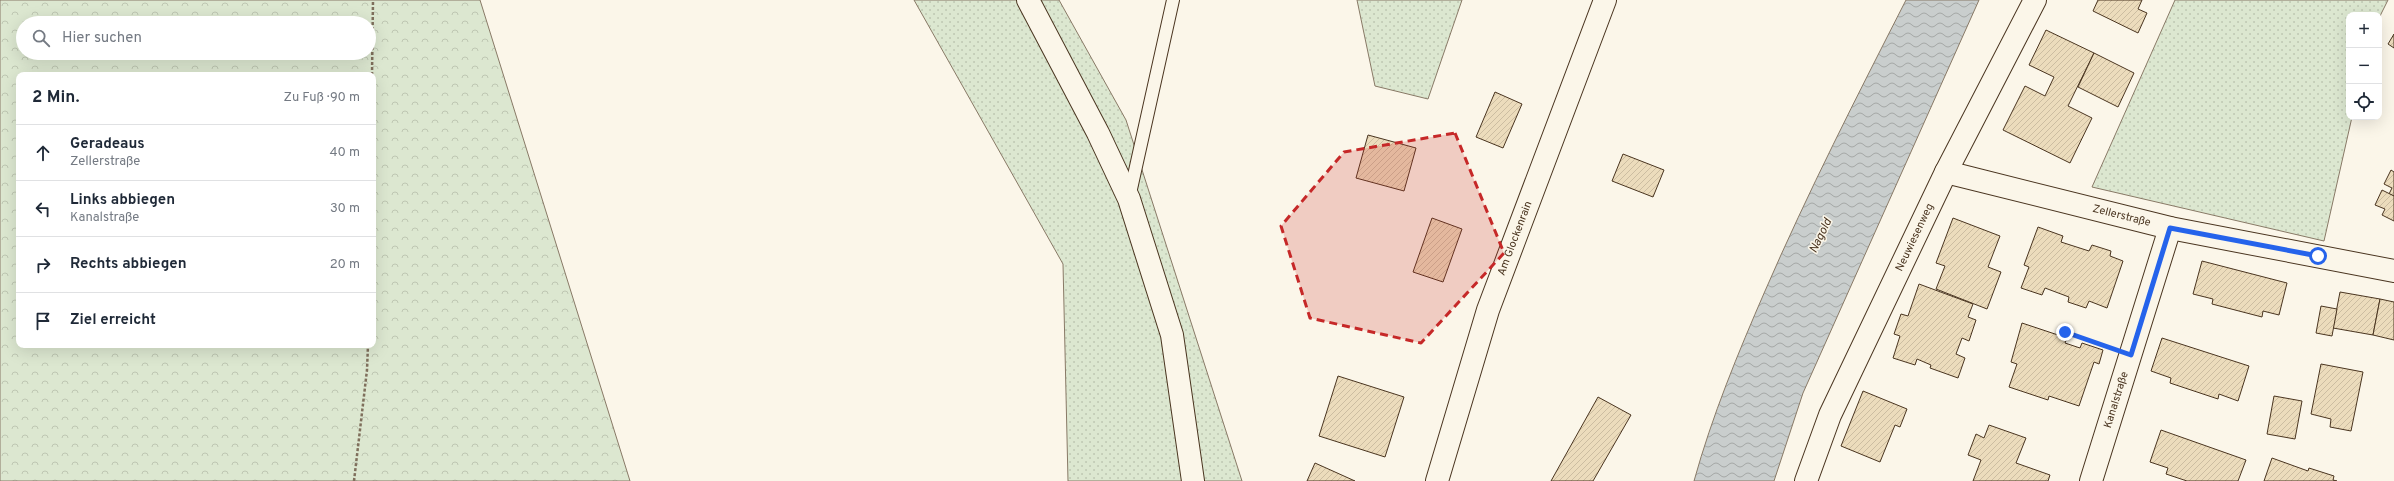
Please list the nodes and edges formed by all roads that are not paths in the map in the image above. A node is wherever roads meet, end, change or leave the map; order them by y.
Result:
1 (1028, 0) edge
2 (1173, 0) edge
3 (1605, 0) edge
4 (2035, 0) edge
5 (1946, 172) junction
6 (1129, 199) junction
7 (2170, 228) junction
8 (2394, 271) edge
9 (1192, 472) edge
10 (1437, 481) edge
11 (1806, 481) edge
12 (2091, 481) edge

1 - 6 street
2 - 6 lane
3 - 10 street, Am Glockenrain
4 - 5 street, Neuwiesenweg
5 - 7 street, Zellerstraße
5 - 11 street, Neuwiesenweg
6 - 9 street
7 - 8 street, Zellerstraße
7 - 12 street, Kanalstraße

